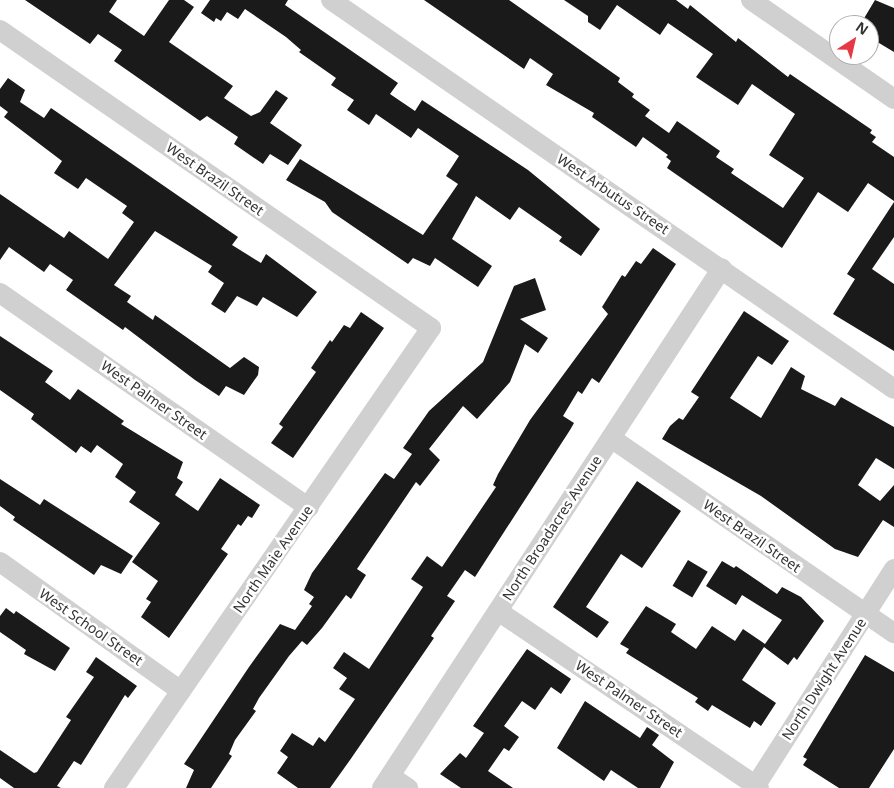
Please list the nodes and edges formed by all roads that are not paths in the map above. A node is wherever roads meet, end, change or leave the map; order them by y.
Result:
1 (331, 0) edge
2 (750, 0) edge
3 (0, 30) edge
4 (894, 99) edge
5 (722, 268) junction
6 (0, 293) edge
7 (430, 328) joint
8 (894, 389) edge
9 (611, 438) junction
10 (309, 508) junction
11 (0, 562) edge
12 (894, 569) edge
13 (498, 611) junction
14 (866, 614) junction
15 (894, 633) edge
16 (182, 691) junction
17 (386, 782) edge
18 (756, 787) edge
19 (114, 788) edge
20 (408, 788) edge

1 - 5 street, West Arbutus Street
2 - 4 street
3 - 7 street, West Brazil Street
5 - 8 street, West Arbutus Street
5 - 9 street, North Broadacres Avenue
6 - 10 street, West Palmer Street
7 - 10 street, North Maie Avenue
9 - 13 street, North Broadacres Avenue
9 - 14 street, West Brazil Street
10 - 16 street, North Maie Avenue
11 - 16 street, West School Street
12 - 14 street, North Dwight Avenue
13 - 17 street, North Broadacres Avenue
13 - 18 street, West Palmer Street
14 - 15 street, West Brazil Street
14 - 18 street, North Dwight Avenue
16 - 19 street, North Maie Avenue
17 - 20 street

